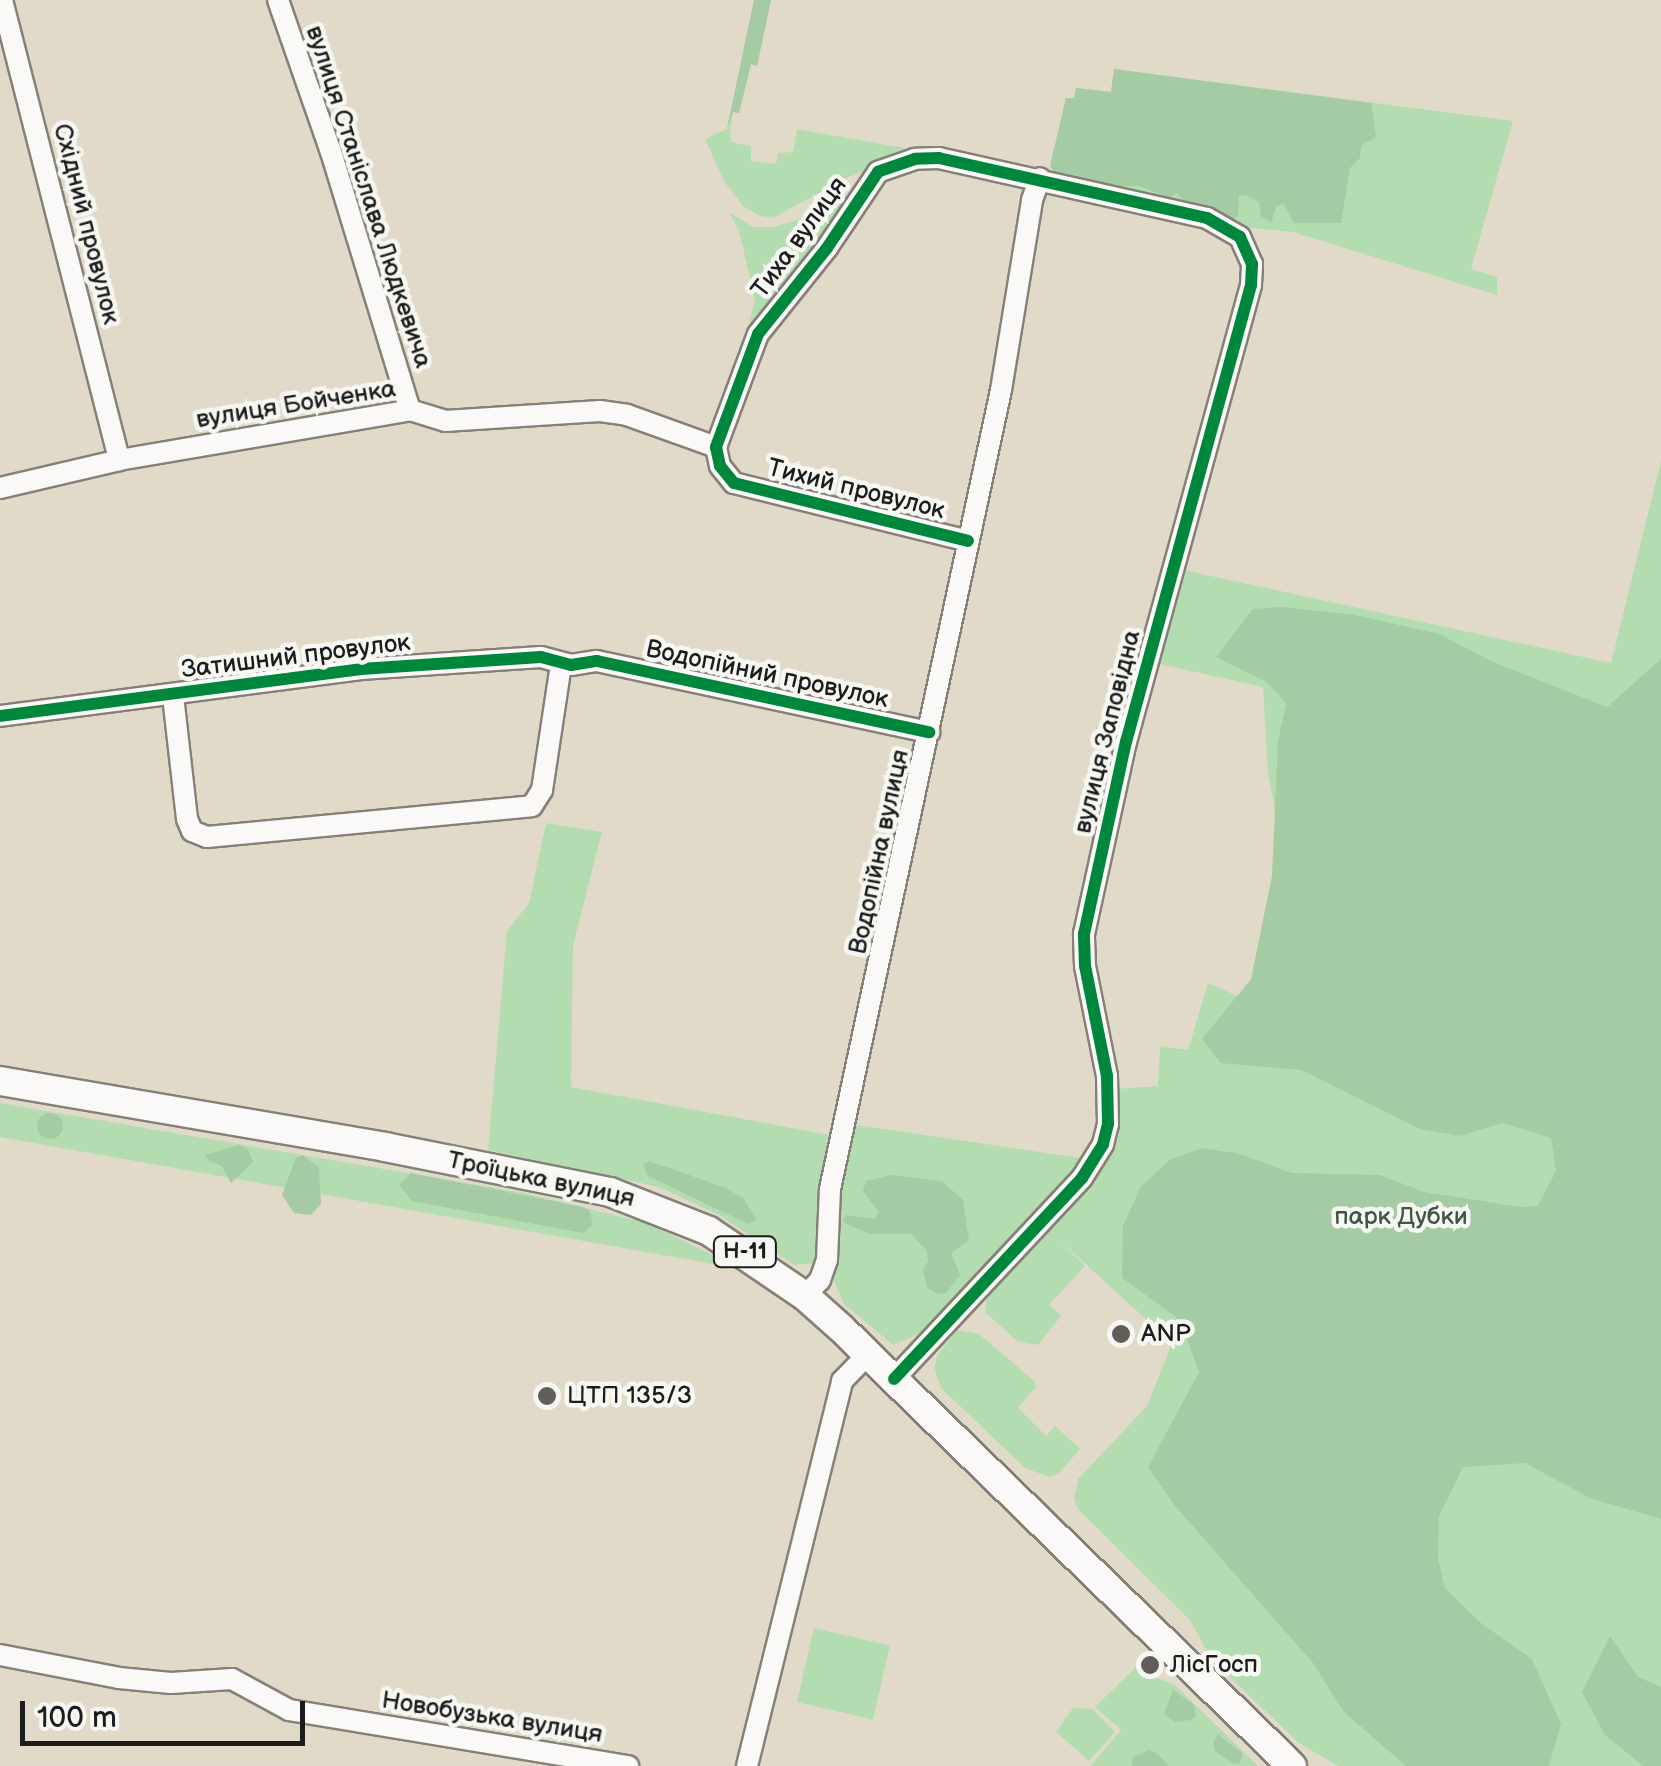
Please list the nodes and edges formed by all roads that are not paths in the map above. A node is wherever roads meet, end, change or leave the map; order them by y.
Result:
1 (2, 0) edge
2 (278, 0) edge
3 (1040, 178) junction
4 (410, 410) junction
5 (716, 447) junction
6 (119, 460) junction
7 (0, 488) edge
8 (968, 541) junction
9 (596, 661) joint
10 (560, 664) junction
11 (173, 696) junction
12 (0, 716) edge
13 (929, 732) junction
14 (0, 1081) edge
15 (805, 1296) junction
16 (868, 1354) junction
17 (894, 1379) junction
18 (0, 1655) edge
19 (628, 1766) edge
20 (747, 1766) edge
21 (1292, 1766) edge

1 - 6 street, Східний провулок
2 - 4 street, вулиця Станіслава Людкевича
3 - 5 street, Тиха вулиця
3 - 8 street, Водопійна вулиця
3 - 17 street, вулиця Заповідна
4 - 5 street, вулиця Бойченка
4 - 6 street, вулиця Бойченка
5 - 8 street, Тихий провулок
6 - 7 street, вулиця Бойченка
8 - 13 street, Водопійна вулиця
9 - 10 street, Затишний провулок
9 - 13 street, Водопійний провулок
10 - 11 street, Затишний провулок
10 - 11 street, Затишний провулок
11 - 12 street, Затишний провулок
13 - 15 street, Водопійна вулиця
14 - 15 main road, Троїцька вулиця / Н-11
15 - 16 main road, Троїцька вулиця / Н-11
16 - 17 main road, Троїцька вулиця / Н-11
16 - 20 street
17 - 21 main road, Троїцька вулиця / Н-11
18 - 19 street, Новобузька вулиця

